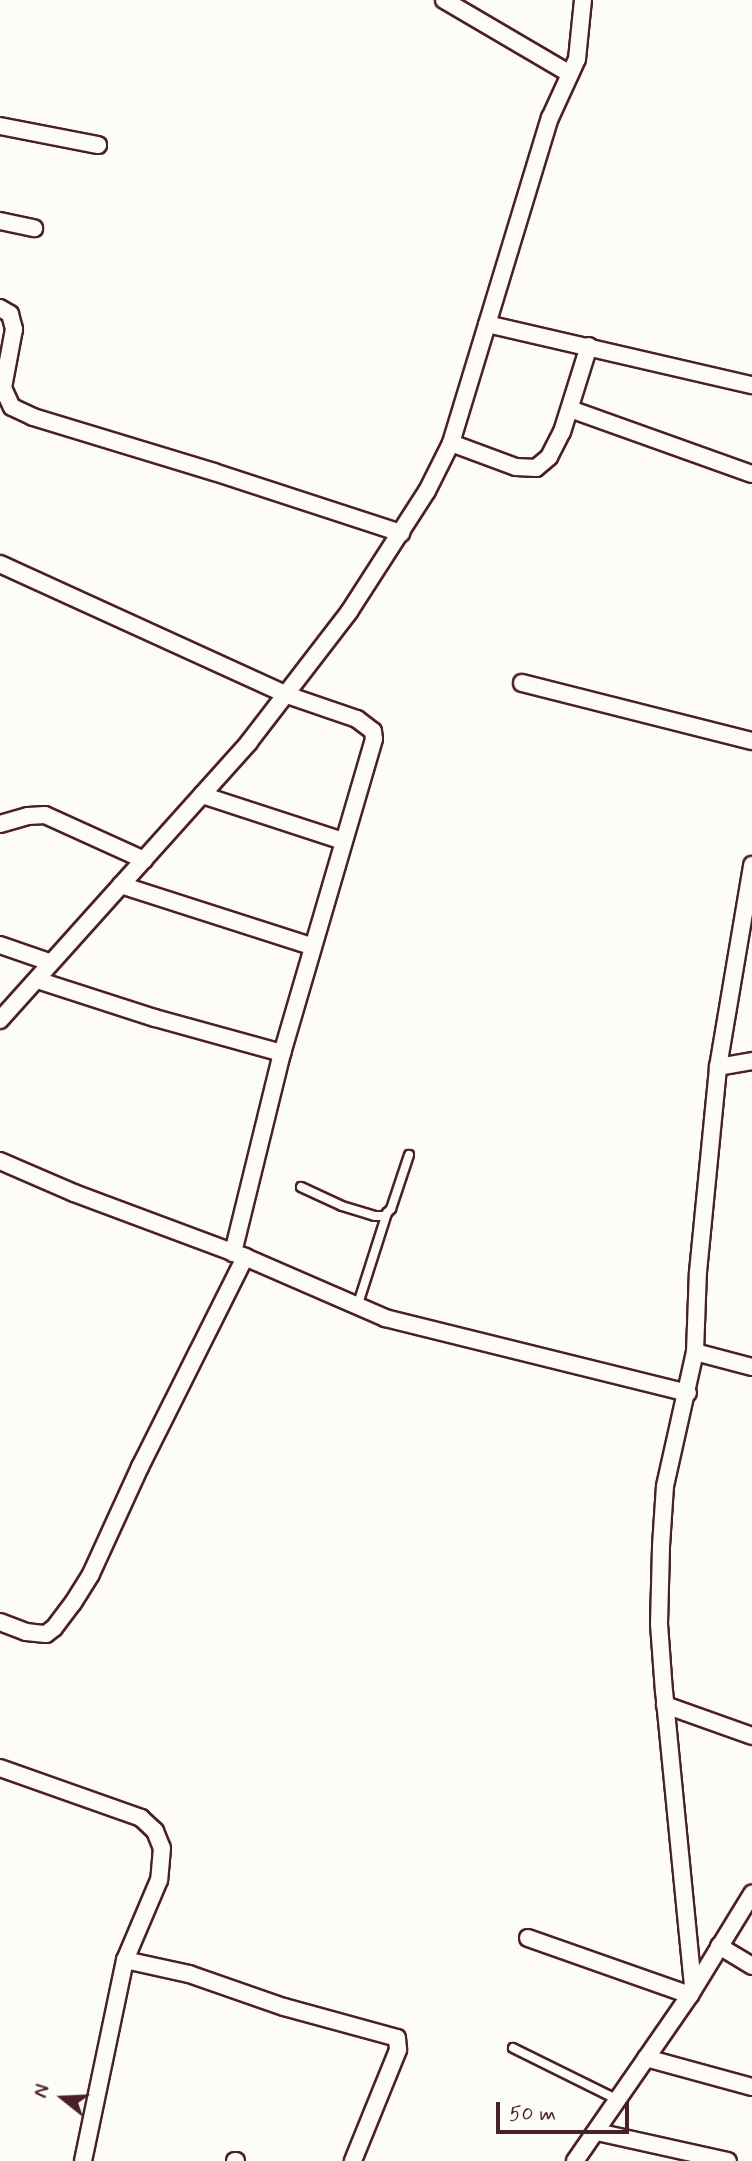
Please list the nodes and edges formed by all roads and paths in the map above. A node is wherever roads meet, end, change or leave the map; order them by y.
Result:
1 (444, 0) edge
2 (583, 0) edge
3 (570, 74) junction
4 (0, 126) edge
5 (98, 145) dead end
6 (0, 221) edge
7 (34, 228) dead end
8 (0, 308) edge
9 (487, 324) junction
10 (589, 346) junction
11 (752, 385) edge
12 (570, 409) junction
13 (451, 443) junction
14 (752, 474) edge
15 (401, 533) junction
16 (0, 564) edge
17 (522, 683) dead end
18 (287, 695) junction
19 (752, 741) edge
20 (202, 795) junction
21 (0, 824) edge
22 (343, 841) junction
23 (144, 860) junction
24 (752, 865) edge
25 (121, 885) junction
26 (0, 945) edge
27 (311, 946) junction
28 (49, 962) junction
29 (37, 979) junction
30 (0, 1020) edge
31 (282, 1053) junction
32 (752, 1061) edge
33 (718, 1068) junction
34 (409, 1155) dead end
35 (0, 1161) edge
36 (301, 1187) dead end
37 (387, 1212) junction
38 (239, 1255) junction
39 (357, 1307) junction
40 (695, 1352) junction
41 (752, 1367) edge
42 (688, 1393) junction
43 (0, 1622) edge
44 (665, 1704) junction
45 (752, 1736) edge
46 (0, 1768) edge
47 (752, 1894) edge
48 (528, 1938) dead end
49 (719, 1946) junction
50 (125, 1960) junction
51 (752, 1966) edge
52 (692, 1991) junction
53 (513, 2048) dead end
54 (646, 2058) junction
55 (752, 2087) edge
56 (618, 2100) junction
57 (597, 2132) junction
58 (83, 2161) edge
59 (353, 2161) edge
60 (575, 2161) edge
61 (728, 2161) edge

1 - 3 street
2 - 3 street
3 - 9 street
4 - 5 street
6 - 7 street
8 - 15 street
9 - 10 street
9 - 13 street
10 - 11 street
10 - 12 street
12 - 13 street
12 - 14 street
13 - 15 street
15 - 18 street
16 - 18 street
17 - 19 street
18 - 20 street
18 - 22 street
20 - 22 street
20 - 23 street
21 - 23 street
22 - 27 street
23 - 25 street
24 - 33 street
25 - 27 street
25 - 28 street
26 - 28 street
27 - 31 street
28 - 29 street
29 - 30 street
29 - 31 street
31 - 38 street
32 - 33 street
33 - 40 street
34 - 37 lane
35 - 38 street
36 - 37 lane
37 - 39 lane
38 - 39 street
38 - 43 street
39 - 42 street
40 - 41 street
40 - 42 street
42 - 44 street
44 - 45 street
44 - 52 street
46 - 50 street
47 - 49 street
48 - 52 street
49 - 51 street
49 - 52 street
50 - 58 street
50 - 59 street
52 - 54 street
53 - 56 lane
54 - 55 street
54 - 56 street
56 - 57 street
57 - 60 street
57 - 61 street

